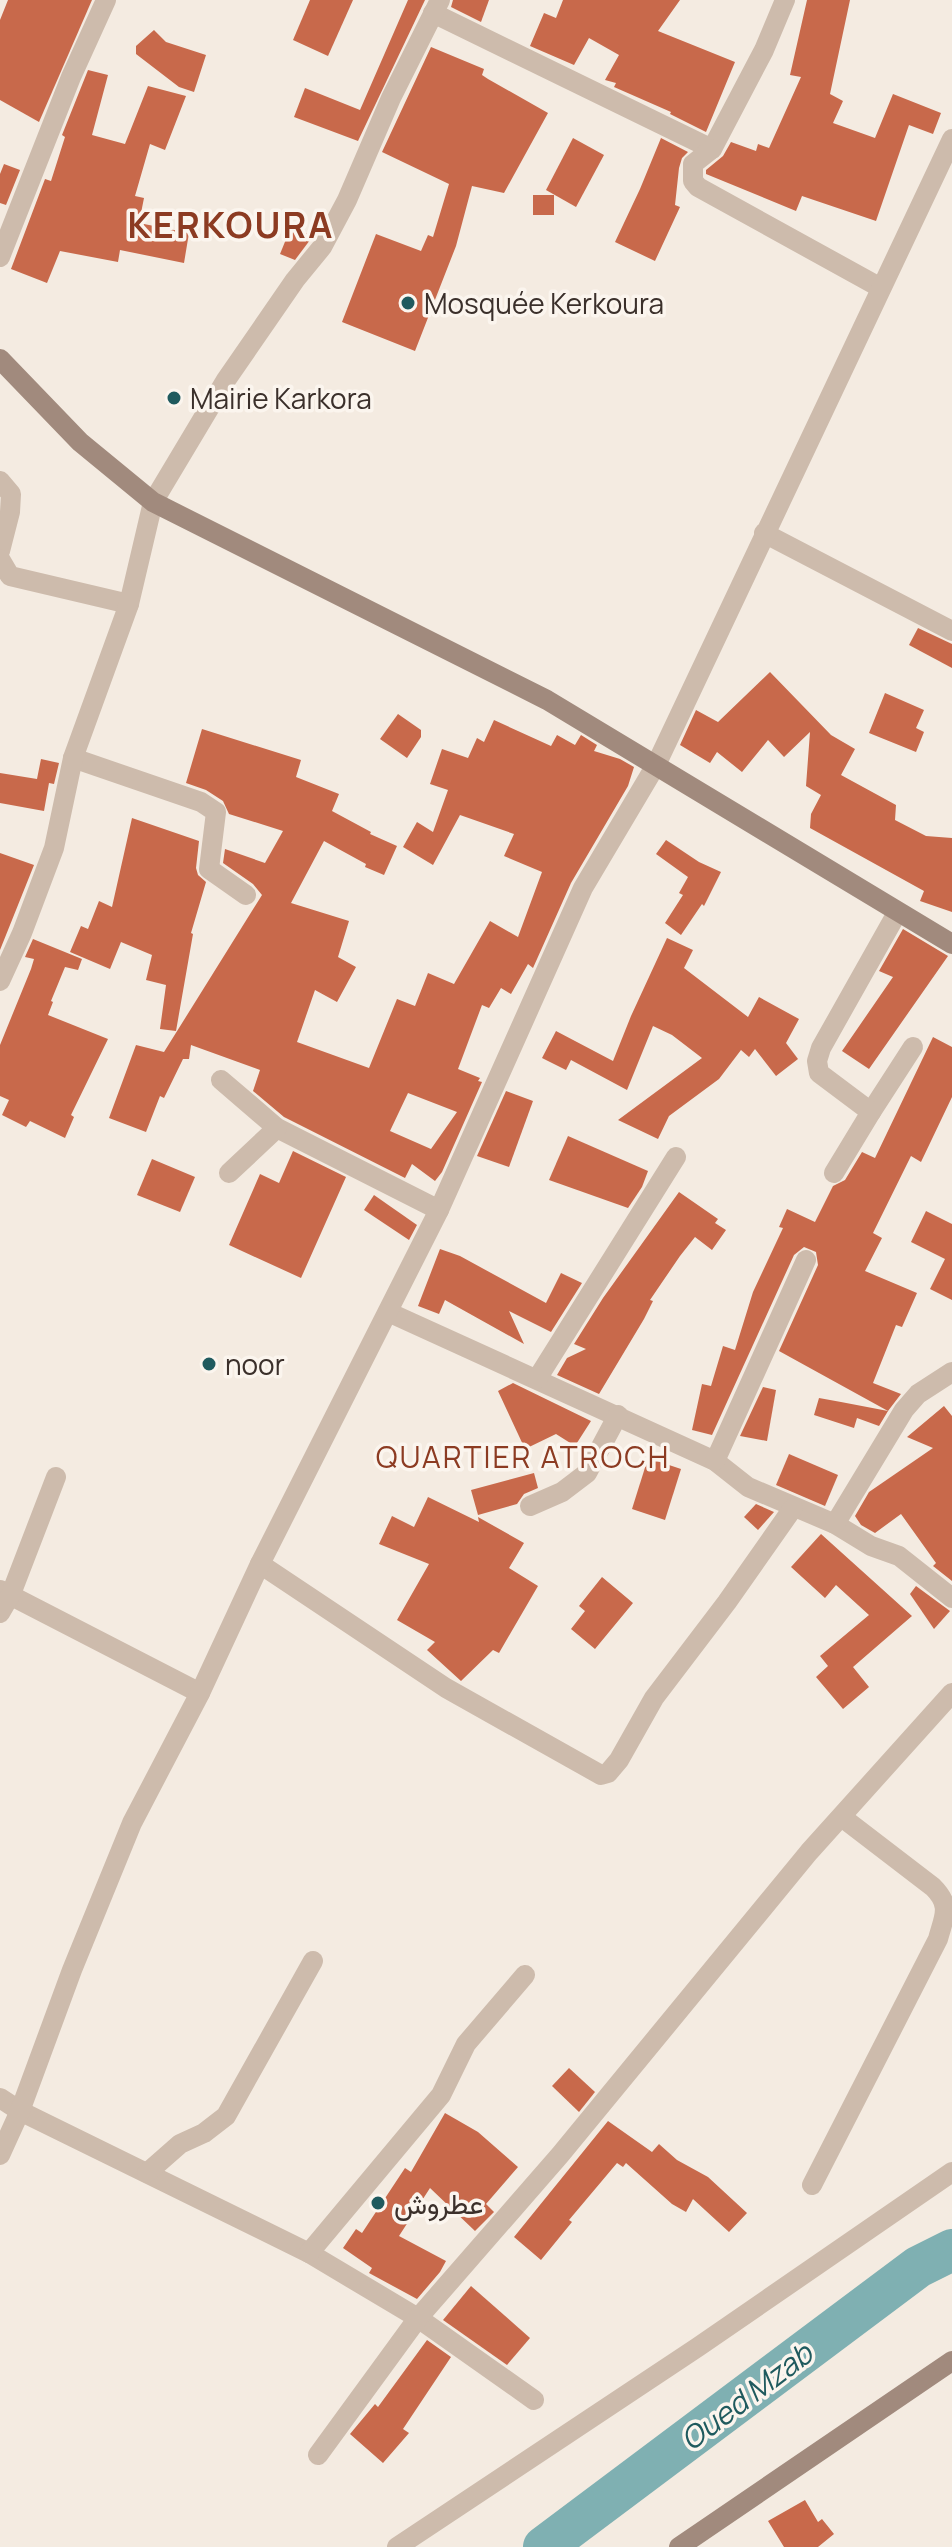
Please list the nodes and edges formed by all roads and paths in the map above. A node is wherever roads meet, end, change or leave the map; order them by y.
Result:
1 (106, 0) edge
2 (785, 0) edge
3 (437, 7) edge
4 (952, 139) edge
5 (712, 149) junction
6 (0, 257) edge
7 (881, 288) junction
8 (0, 359) edge
9 (0, 481) edge
10 (153, 502) junction
11 (764, 533) junction
12 (0, 551) edge
13 (0, 559) edge
14 (129, 604) junction
15 (952, 631) edge
16 (73, 758) junction
17 (656, 765) junction
18 (246, 895) dead end
19 (897, 913) junction
20 (952, 944) edge
21 (0, 981) edge
22 (913, 1047) dead end
23 (221, 1080) dead end
24 (871, 1112) junction
25 (277, 1128) junction
26 (676, 1157) dead end
27 (229, 1173) dead end
28 (834, 1173) dead end
29 (439, 1210) junction
30 (806, 1260) dead end
31 (388, 1312) junction
32 (952, 1372) edge
33 (537, 1379) junction
34 (618, 1415) junction
35 (715, 1461) junction
36 (56, 1477) dead end
37 (530, 1506) dead end
38 (793, 1508) junction
39 (835, 1524) junction
40 (260, 1564) junction
41 (6, 1592) edge
42 (952, 1598) edge
43 (0, 1613) edge
44 (200, 1693) junction
45 (952, 1693) edge
46 (843, 1818) junction
47 (313, 1961) dead end
48 (525, 1975) dead end
49 (0, 2098) edge
50 (20, 2111) junction
51 (0, 2155) edge
52 (952, 2172) edge
53 (147, 2173) junction
54 (812, 2185) dead end
55 (309, 2253) junction
56 (418, 2318) junction
57 (952, 2361) edge
58 (534, 2400) dead end
59 (318, 2455) dead end
60 (397, 2547) edge
61 (679, 2547) edge

1 - 6 street
2 - 5 street
3 - 5 street
3 - 10 street
4 - 7 street
5 - 7 street
7 - 11 street
8 - 10 main road
9 - 12 street
10 - 14 street
10 - 17 main road
11 - 15 street
11 - 17 street
13 - 14 street
14 - 16 street
16 - 18 street
16 - 21 street
17 - 19 main road
17 - 29 street
19 - 20 main road
19 - 24 street
22 - 24 street
23 - 25 street
24 - 28 street
25 - 27 street
25 - 29 street
26 - 33 street
29 - 31 street
30 - 35 street
31 - 33 street
31 - 40 street
32 - 39 street
33 - 34 street
34 - 35 street
34 - 37 street
35 - 38 street
36 - 41 street
38 - 39 street
38 - 40 street
39 - 42 street
40 - 44 street
41 - 43 street
41 - 44 street
44 - 50 street
45 - 46 street
46 - 54 street
46 - 56 street
47 - 53 street
48 - 55 street
49 - 50 street
50 - 51 street
50 - 53 street
52 - 60 street
53 - 55 street
55 - 56 street
56 - 58 street
56 - 59 street
57 - 61 main road

